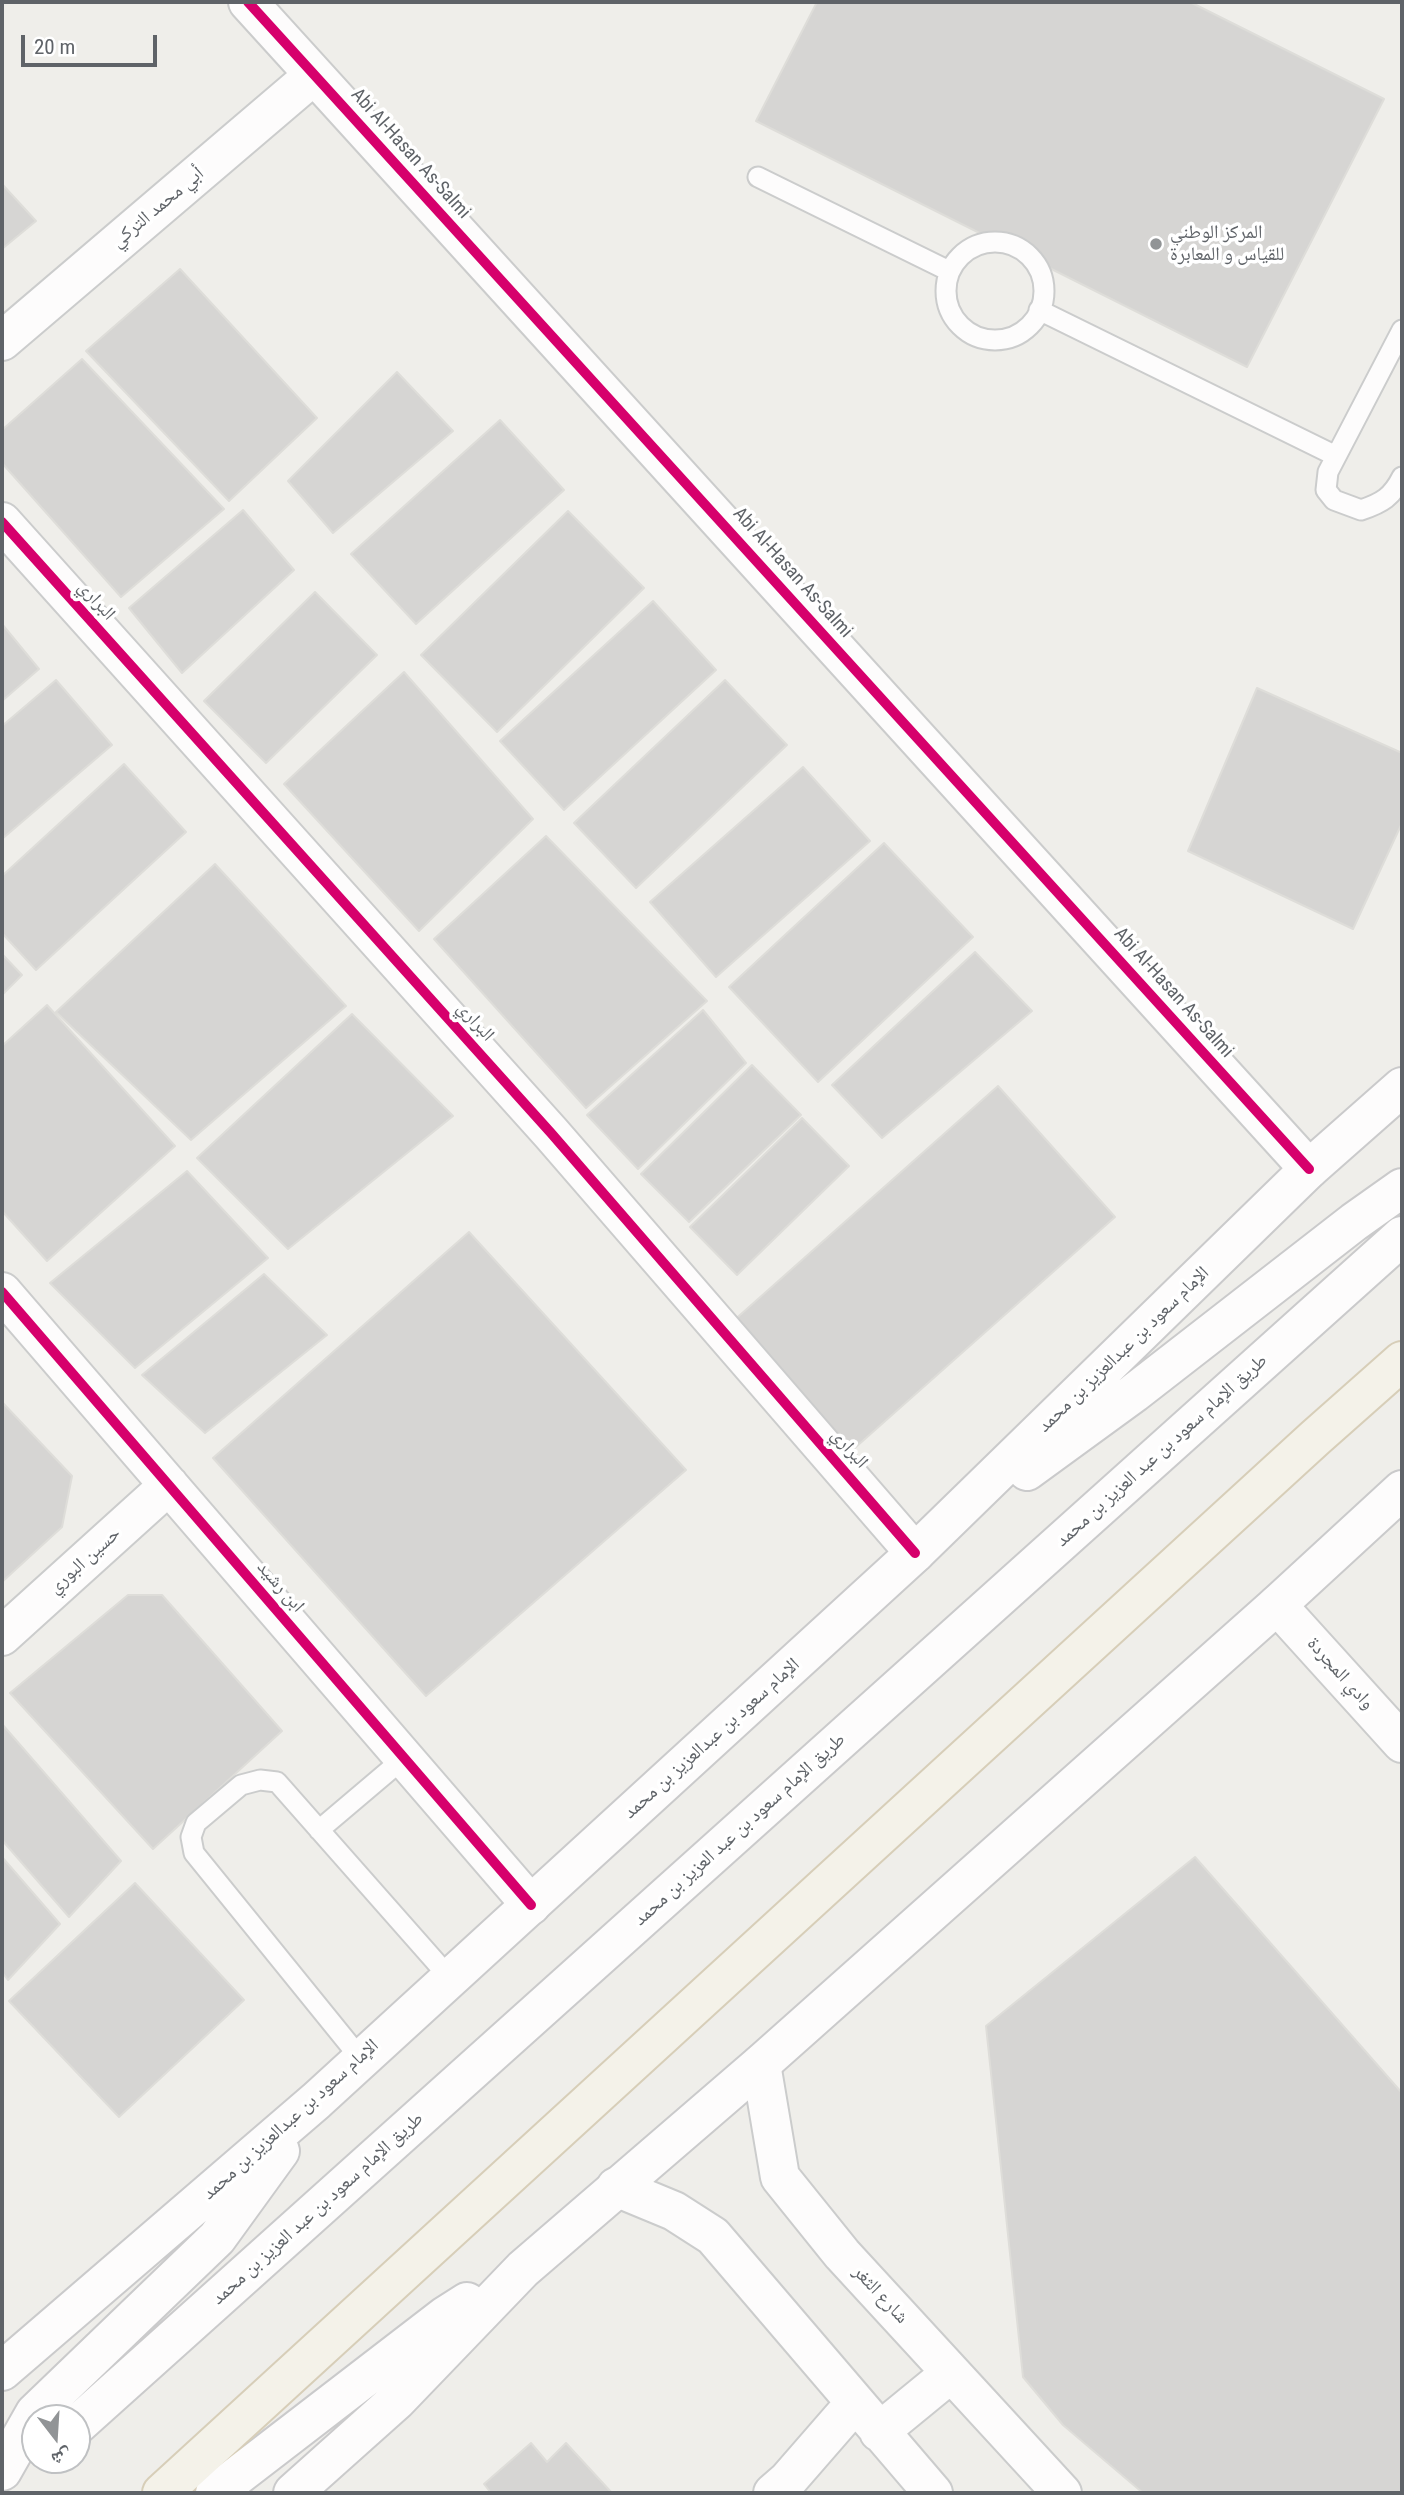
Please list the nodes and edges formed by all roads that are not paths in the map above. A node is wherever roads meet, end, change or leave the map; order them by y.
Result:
1 (248, 2) edge
2 (314, 75) junction
3 (758, 177) dead end
4 (949, 271) junction
5 (1040, 310) junction
6 (1402, 330) edge
7 (2, 341) edge
8 (1336, 456) junction
9 (1402, 477) edge
10 (2, 522) edge
11 (1402, 1087) edge
12 (1309, 1169) junction
13 (1402, 1188) edge
14 (1402, 1236) edge
15 (2, 1292) edge
16 (1402, 1361) edge
17 (169, 1485) junction
18 (1402, 1490) edge
19 (915, 1553) junction
20 (1277, 1605) junction
21 (2, 1636) edge
22 (1402, 1743) edge
23 (404, 1758) junction
24 (319, 1829) junction
25 (531, 1905) junction
26 (449, 1977) junction
27 (361, 2059) junction
28 (761, 2064) junction
29 (316, 2101) junction
30 (616, 2187) junction
31 (523, 2269) junction
32 (2, 2371) edge
33 (951, 2373) junction
34 (855, 2403) junction
35 (91, 2412) edge
36 (879, 2432) junction
37 (2, 2471) edge
38 (22, 2474) edge
39 (2, 2492) edge
40 (162, 2493) edge
41 (215, 2493) edge
42 (293, 2493) edge
43 (773, 2493) edge
44 (933, 2493) edge
45 (1062, 2493) edge

1 - 2 main road, Abi Al-Hasan As-Salmi
2 - 7 main road, أبي محمد التركي
2 - 12 main road, Abi Al-Hasan As-Salmi
3 - 4 lane
4 - 5 lane
4 - 5 lane
5 - 8 lane
6 - 8 lane
8 - 9 lane
10 - 19 main road, البراري
11 - 12 main road, الإمام سعود بن عبدالعزيز بن محمد
12 - 19 main road, الإمام سعود بن عبدالعزيز بن محمد
13 - 19 main road
14 - 35 main road, طريق الإمام سعود بن عبد العزيز بن محمد
15 - 17 main road, ابن رشيد
16 - 40 main road
17 - 21 main road, حسين البوري
17 - 23 main road, ابن رشيد
18 - 20 main road
19 - 25 main road, الإمام سعود بن عبدالعزيز بن محمد
20 - 22 main road, وادي المجردة
20 - 28 main road
23 - 24 lane
23 - 25 main road, ابن رشيد
24 - 26 lane
24 - 27 lane
25 - 26 main road, الإمام سعود بن عبدالعزيز بن محمد
26 - 27 main road, الإمام سعود بن عبدالعزيز بن محمد
27 - 29 main road, الإمام سعود بن عبدالعزيز بن محمد
28 - 30 main road
28 - 33 main road, شارع الثغر
29 - 32 main road, الإمام سعود بن عبدالعزيز بن محمد
29 - 37 main road
30 - 31 main road
30 - 34 main road
31 - 41 main road
31 - 42 main road
33 - 36 main road
33 - 45 main road, شارع الثغر
34 - 36 main road
34 - 43 main road
36 - 44 main road
38 - 39 main road

